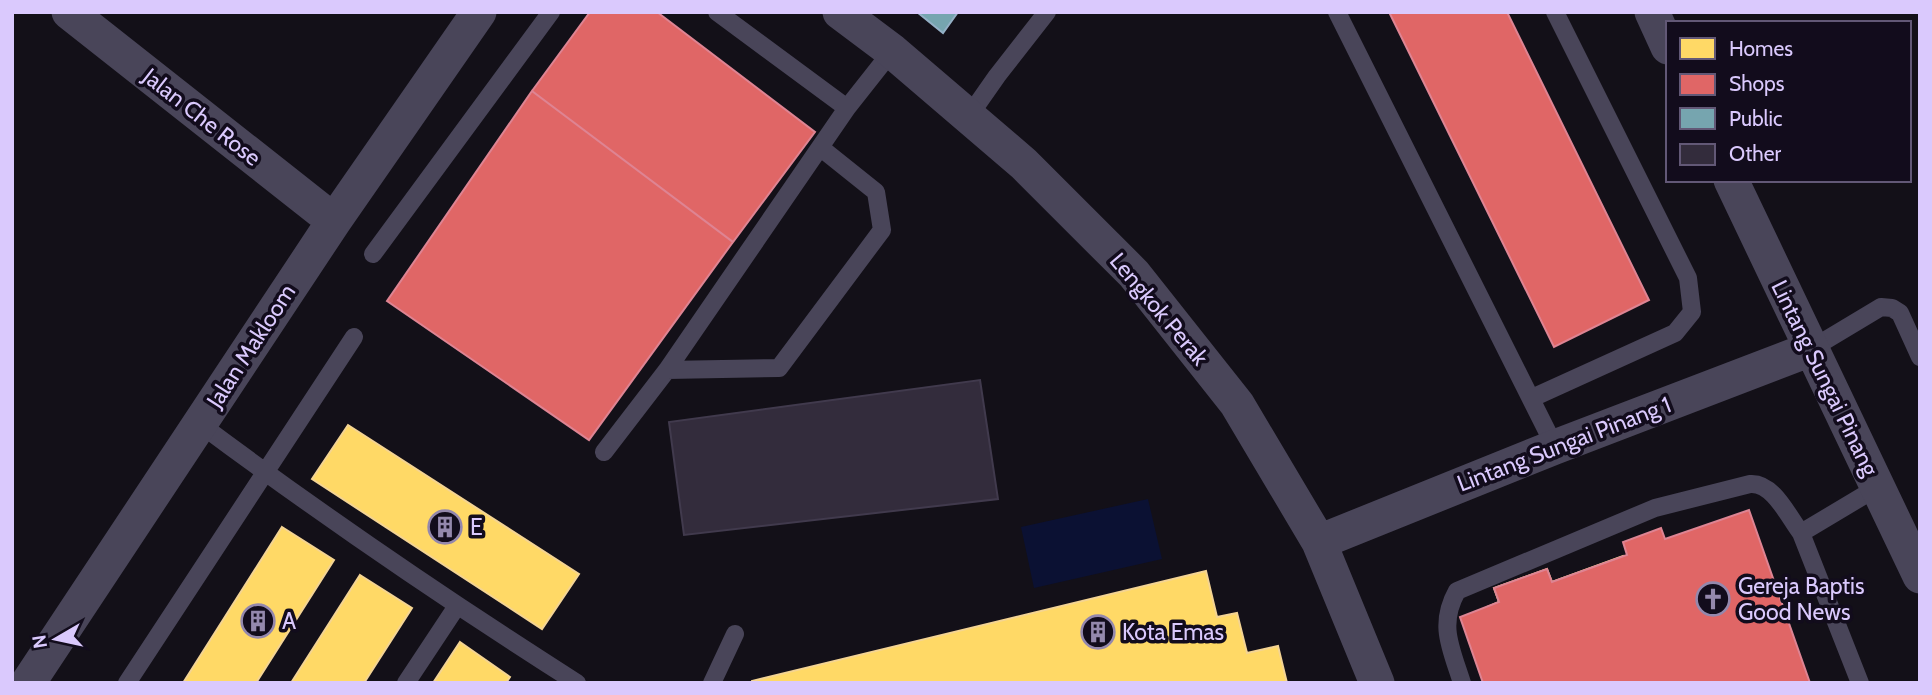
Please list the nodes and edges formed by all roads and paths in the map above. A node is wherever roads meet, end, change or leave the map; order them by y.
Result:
1 (69, 12) edge
2 (479, 12) edge
3 (551, 12) edge
4 (717, 12) edge
5 (840, 12) edge
6 (1047, 12) edge
7 (1337, 12) edge
8 (1555, 12) edge
9 (1651, 12) edge
10 (1666, 43) edge
11 (892, 51) junction
12 (847, 108) junction
13 (969, 116) junction
14 (821, 148) junction
15 (1732, 182) edge
16 (334, 221) junction
17 (373, 254) dead end
18 (354, 337) dead end
19 (1811, 349) junction
20 (1920, 357) edge
21 (667, 370) junction
22 (1532, 398) junction
23 (200, 424) junction
24 (1555, 447) junction
25 (604, 452) dead end
26 (264, 471) junction
27 (1878, 487) junction
28 (1801, 533) junction
29 (1319, 542) junction
30 (1920, 576) edge
31 (457, 606) junction
32 (735, 634) dead end
33 (28, 683) edge
34 (127, 683) edge
35 (406, 683) edge
36 (576, 683) edge
37 (712, 683) edge
38 (1377, 683) edge
39 (1462, 683) edge
40 (1860, 683) edge

1 - 16 street, Jalan Che Rose
2 - 16 street, Jalan Makloom
3 - 17 lane
4 - 12 lane
5 - 11 street, Lengkok Perak
6 - 13 lane
7 - 22 lane
8 - 22 lane
9 - 10 street
11 - 12 lane
11 - 13 street, Lengkok Perak
12 - 14 lane
13 - 29 street, Lengkok Perak
14 - 21 lane
14 - 21 lane
15 - 19 street, Lintang Sungai Pinang
16 - 23 street, Jalan Makloom
18 - 26 lane
19 - 20 lane
19 - 24 street, Lintang Sungai Pinang 1
19 - 27 street, Lintang Sungai Pinang
21 - 25 lane
22 - 24 lane
23 - 26 lane
23 - 33 street, Jalan Makloom
24 - 29 street, Lintang Sungai Pinang 1
26 - 31 lane
26 - 34 lane
27 - 28 lane
27 - 30 street, Lintang Sungai Pinang
28 - 39 lane
28 - 40 lane
29 - 38 street, Lengkok Perak
31 - 35 lane
31 - 36 lane
32 - 37 lane

